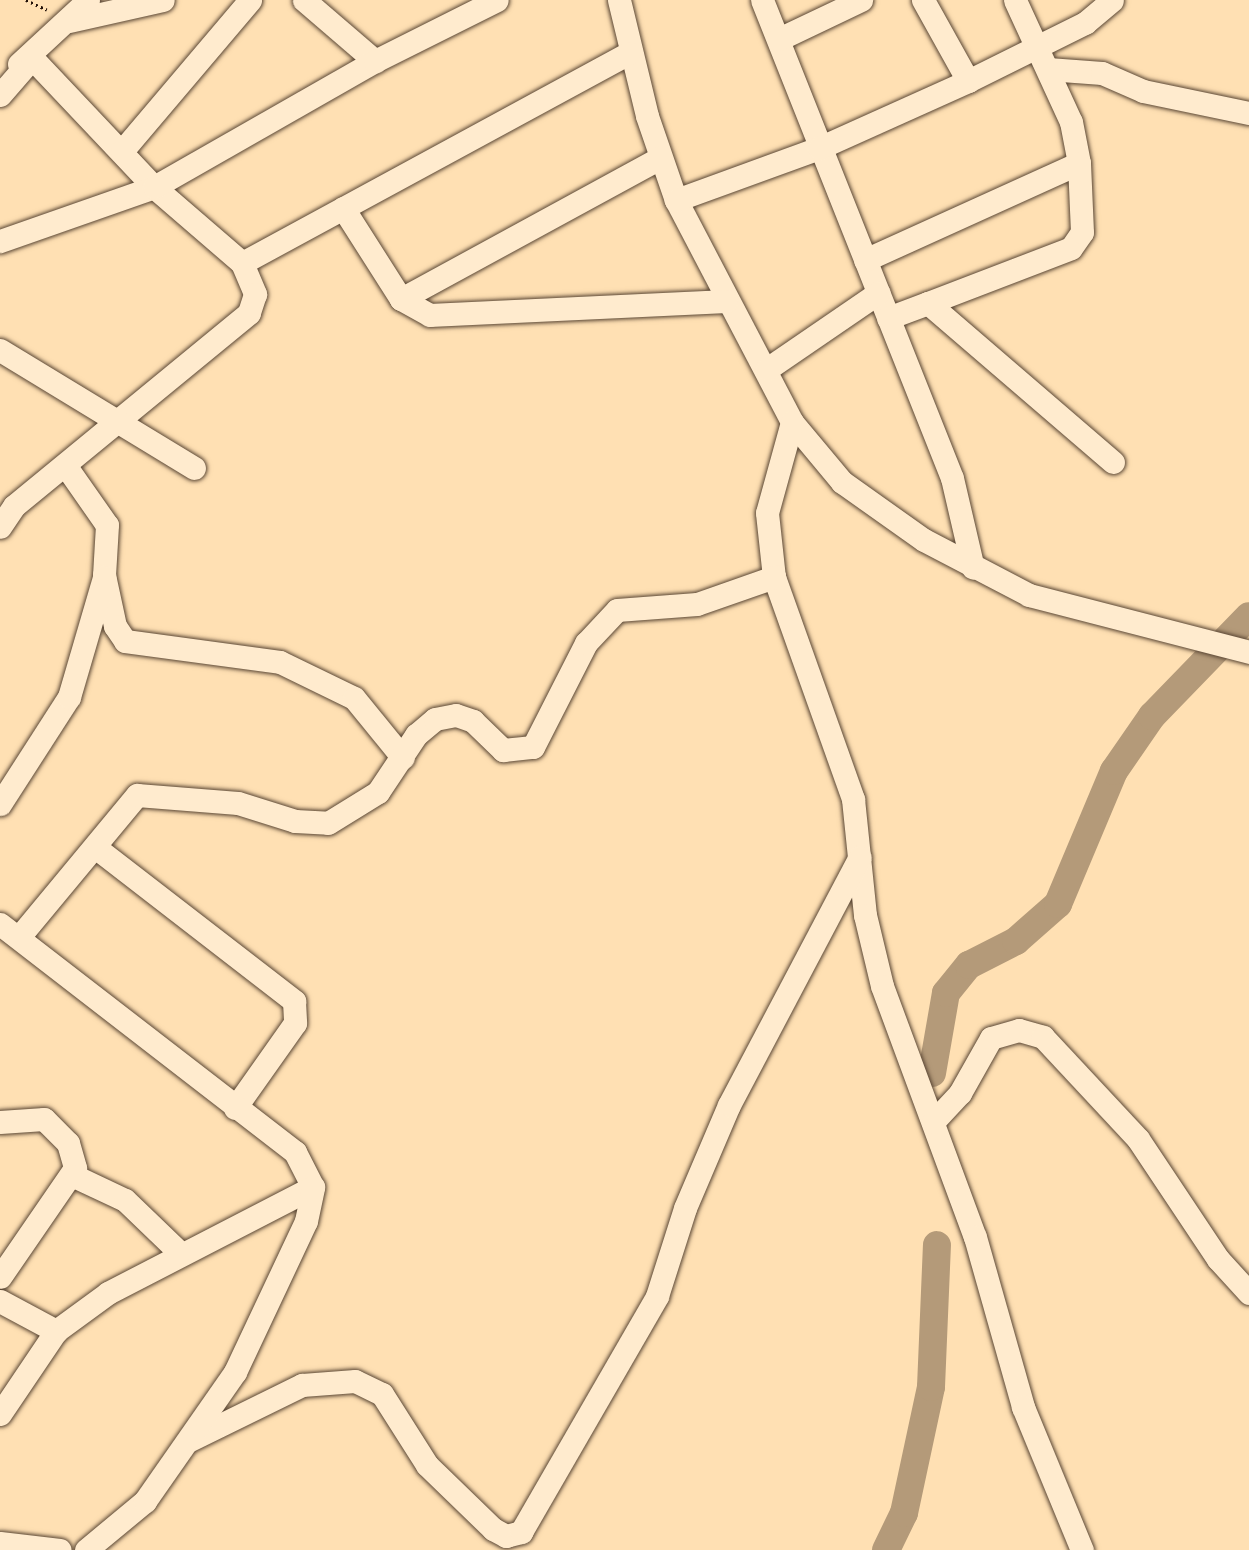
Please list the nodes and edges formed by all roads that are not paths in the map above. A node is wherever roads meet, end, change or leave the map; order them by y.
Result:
1 (88, 0) edge
2 (163, 0) edge
3 (250, 0) edge
4 (304, 0) edge
5 (497, 0) edge
6 (619, 0) edge
7 (762, 0) edge
8 (861, 0) edge
9 (923, 0) edge
10 (1015, 0) edge
11 (1112, 0) edge
12 (69, 21) junction
13 (779, 39) junction
14 (1038, 47) junction
15 (629, 53) junction
16 (32, 58) junction
17 (375, 61) junction
18 (1048, 69) junction
19 (0, 72) edge
20 (968, 81) junction
21 (0, 95) edge
22 (1249, 113) edge
23 (819, 148) junction
24 (122, 151) junction
25 (660, 158) junction
26 (1079, 163) junction
27 (154, 187) junction
28 (676, 200) junction
29 (343, 208) junction
30 (0, 241) edge
31 (865, 260) junction
32 (242, 263) junction
33 (878, 293) junction
34 (401, 299) junction
35 (726, 301) junction
36 (928, 303) junction
37 (888, 318) junction
38 (0, 350) edge
39 (766, 369) junction
40 (122, 420) junction
41 (792, 422) junction
42 (1113, 462) dead end
43 (65, 465) junction
44 (194, 468) dead end
45 (7, 503) edge
46 (0, 527) edge
47 (973, 568) junction
48 (104, 575) junction
49 (774, 577) junction
50 (1249, 652) edge
51 (403, 758) junction
52 (0, 804) edge
53 (95, 847) junction
54 (860, 858) junction
55 (10, 931) edge
56 (235, 1108) junction
57 (0, 1122) edge
58 (933, 1122) junction
59 (74, 1176) junction
60 (313, 1187) junction
61 (179, 1252) junction
62 (0, 1277) edge
63 (1249, 1293) edge
64 (0, 1301) edge
65 (56, 1331) junction
66 (0, 1414) edge
67 (190, 1440) junction
68 (0, 1543) edge
69 (60, 1550) edge
70 (86, 1550) edge
71 (1082, 1550) edge

1 - 12 street
2 - 12 street
3 - 24 street
4 - 17 street
5 - 17 street
6 - 15 street
7 - 13 street
8 - 13 street
9 - 20 street
10 - 14 street
11 - 14 street
12 - 16 street
13 - 23 street
14 - 18 street
14 - 20 street
15 - 25 street
15 - 29 street
16 - 19 street
16 - 21 street
16 - 24 street
17 - 27 street
18 - 22 street
18 - 26 street
20 - 23 street
23 - 28 street
23 - 31 street
24 - 27 street
25 - 28 street
25 - 34 street
26 - 31 street
26 - 36 street
27 - 30 street
27 - 32 street
28 - 35 street
29 - 32 street
29 - 34 street
31 - 33 street
32 - 40 street
33 - 37 street
33 - 39 street
34 - 35 street
35 - 39 street
36 - 37 street
36 - 42 street
37 - 47 street
38 - 40 street
39 - 41 street
40 - 43 street
40 - 44 street
41 - 47 street
41 - 49 street
43 - 45 street
43 - 48 street
45 - 46 street
47 - 50 street
48 - 51 street
48 - 52 street
49 - 51 street
49 - 54 street
51 - 53 street
53 - 55 street
53 - 56 street
54 - 58 street
54 - 67 street
55 - 56 street
56 - 60 street
57 - 59 street
58 - 63 street
58 - 71 street
59 - 61 street
59 - 62 street
60 - 61 street
60 - 67 street
61 - 65 street
64 - 65 street
65 - 66 street
67 - 70 street
68 - 69 street

